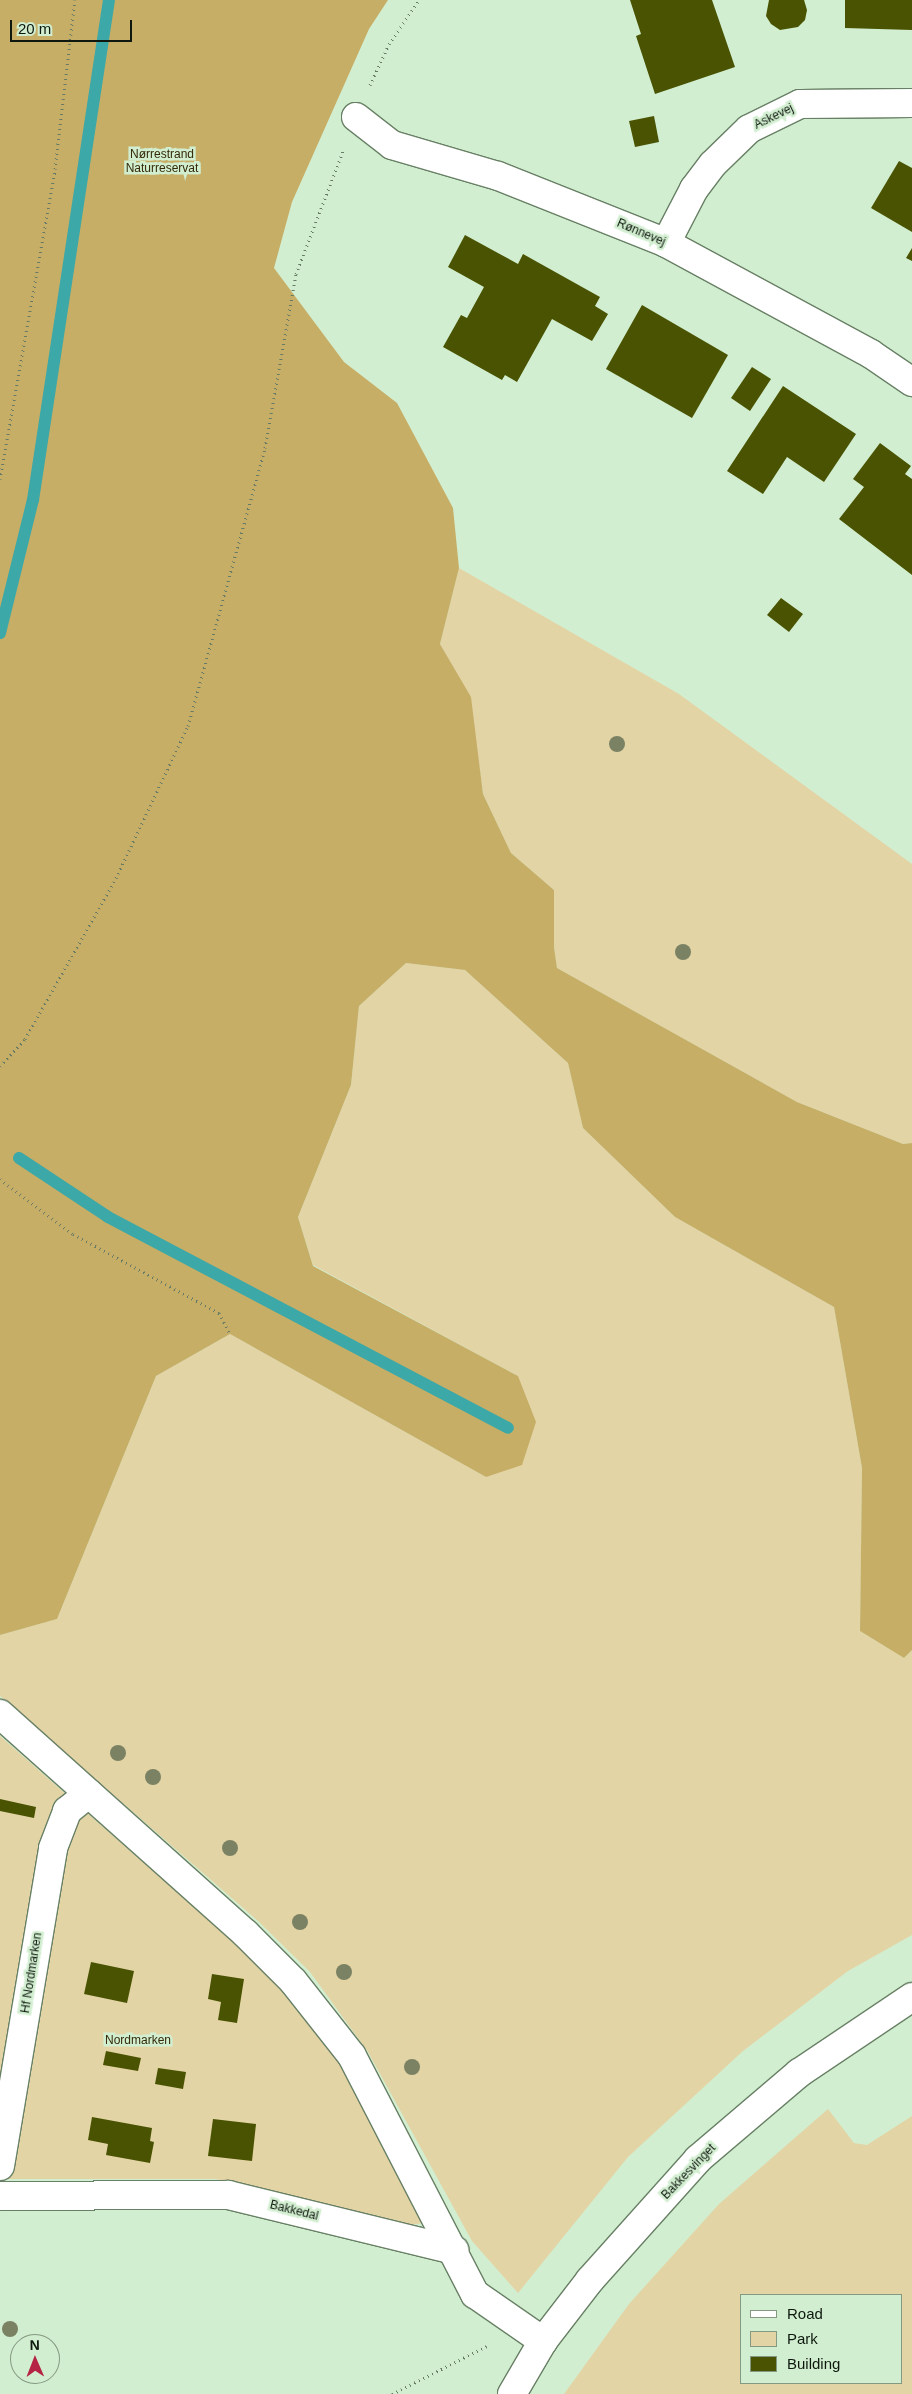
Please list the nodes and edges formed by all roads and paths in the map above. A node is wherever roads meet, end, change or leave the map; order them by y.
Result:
1 (75, 0) edge
2 (419, 0) edge
3 (912, 103) edge
4 (356, 117) junction
5 (666, 243) junction
6 (912, 382) edge
7 (0, 479) edge
8 (0, 1066) edge
9 (0, 1179) edge
10 (230, 1334) dead end
11 (0, 1714) edge
12 (89, 1793) junction
13 (912, 1997) edge
14 (0, 2166) edge
15 (0, 2196) edge
16 (454, 2250) junction
17 (543, 2341) junction
18 (529, 2364) junction
19 (392, 2394) edge
20 (512, 2394) edge

1 - 7 path
2 - 4 path
3 - 5 street, Askevej
4 - 5 street, Rønnevej
4 - 8 path
5 - 6 street, Rønnevej
9 - 10 path
11 - 12 street
12 - 14 street, Hf Nordmarken
12 - 16 street
13 - 17 street, Bakkesvinget
15 - 16 street, Bakkedal
16 - 17 street
17 - 18 street, Bakkesvinget
18 - 19 path
18 - 20 street, Bakkesvinget

